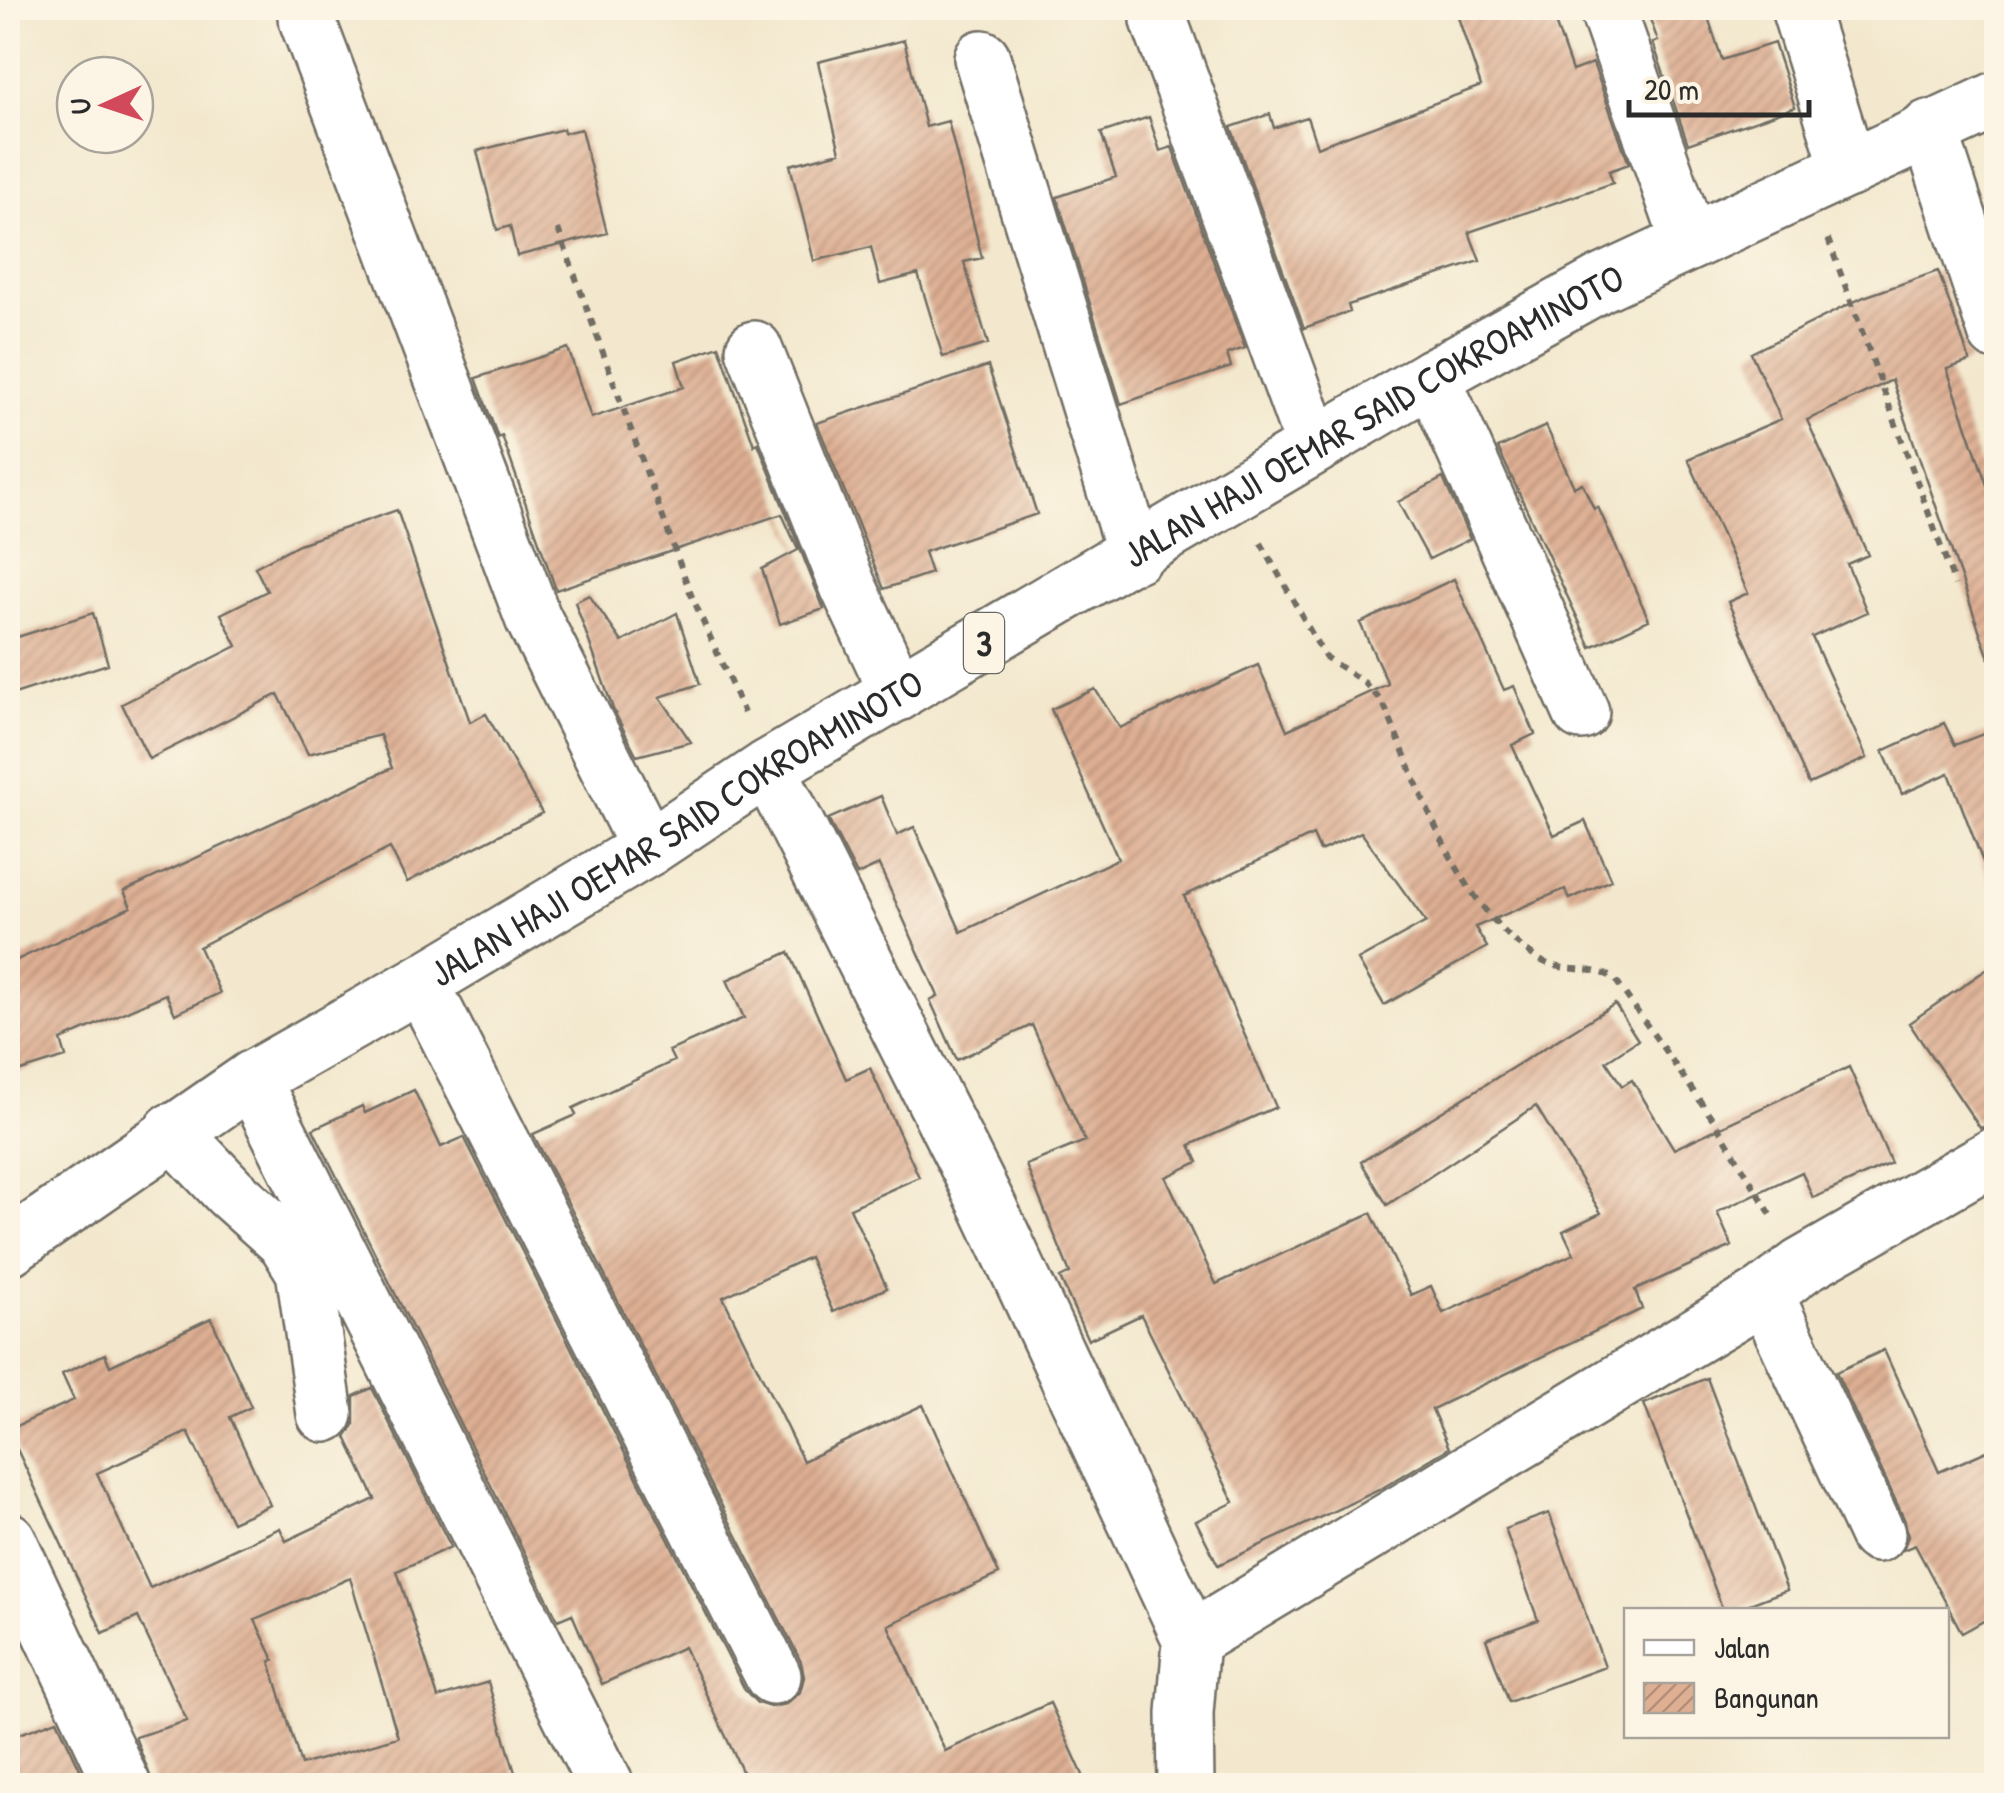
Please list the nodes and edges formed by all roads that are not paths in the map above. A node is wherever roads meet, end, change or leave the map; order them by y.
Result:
1 (1608, 8) edge
2 (1798, 8) edge
3 (306, 16) dead end
4 (1158, 20) dead end
5 (982, 58) dead end
6 (1996, 100) edge
7 (1929, 128) junction
8 (1829, 178) junction
9 (1689, 241) junction
10 (1996, 332) edge
11 (754, 350) dead end
12 (1432, 377) junction
13 (1314, 446) junction
14 (1135, 554) junction
15 (898, 693) junction
16 (1580, 712) dead end
17 (768, 768) junction
18 (648, 848) junction
19 (420, 983) junction
20 (252, 1078) junction
21 (172, 1131) junction
22 (1996, 1155) edge
23 (8, 1248) edge
24 (1783, 1280) junction
25 (325, 1414) dead end
26 (1876, 1534) dead end
27 (8, 1540) edge
28 (1191, 1640) junction
29 (773, 1676) dead end
30 (123, 1786) edge
31 (606, 1786) edge
32 (1186, 1786) edge

1 - 9 main road
2 - 8 main road
3 - 18 main road
4 - 13 main road
5 - 14 main road
6 - 7 main road, JALAN HAJI OEMAR SAID COKROAMINOTO / 3
7 - 8 main road, JALAN HAJI OEMAR SAID COKROAMINOTO / 3
7 - 10 main road
8 - 9 main road, JALAN HAJI OEMAR SAID COKROAMINOTO / 3
9 - 12 main road, JALAN HAJI OEMAR SAID COKROAMINOTO / 3
11 - 15 main road
12 - 13 main road, JALAN HAJI OEMAR SAID COKROAMINOTO / 3
12 - 16 main road
13 - 14 main road, JALAN HAJI OEMAR SAID COKROAMINOTO / 3
14 - 15 main road, JALAN HAJI OEMAR SAID COKROAMINOTO / 3
15 - 17 main road, JALAN HAJI OEMAR SAID COKROAMINOTO / 3
17 - 18 main road, JALAN HAJI OEMAR SAID COKROAMINOTO / 3
17 - 28 main road
18 - 19 main road, JALAN HAJI OEMAR SAID COKROAMINOTO / 3
19 - 20 main road, JALAN HAJI OEMAR SAID COKROAMINOTO / 3
19 - 29 main road
20 - 21 main road, JALAN HAJI OEMAR SAID COKROAMINOTO / 3
20 - 31 main road
21 - 23 main road, JALAN HAJI OEMAR SAID COKROAMINOTO / 3
21 - 25 main road
22 - 24 main road
24 - 26 main road
24 - 28 main road
27 - 30 main road
28 - 32 main road

